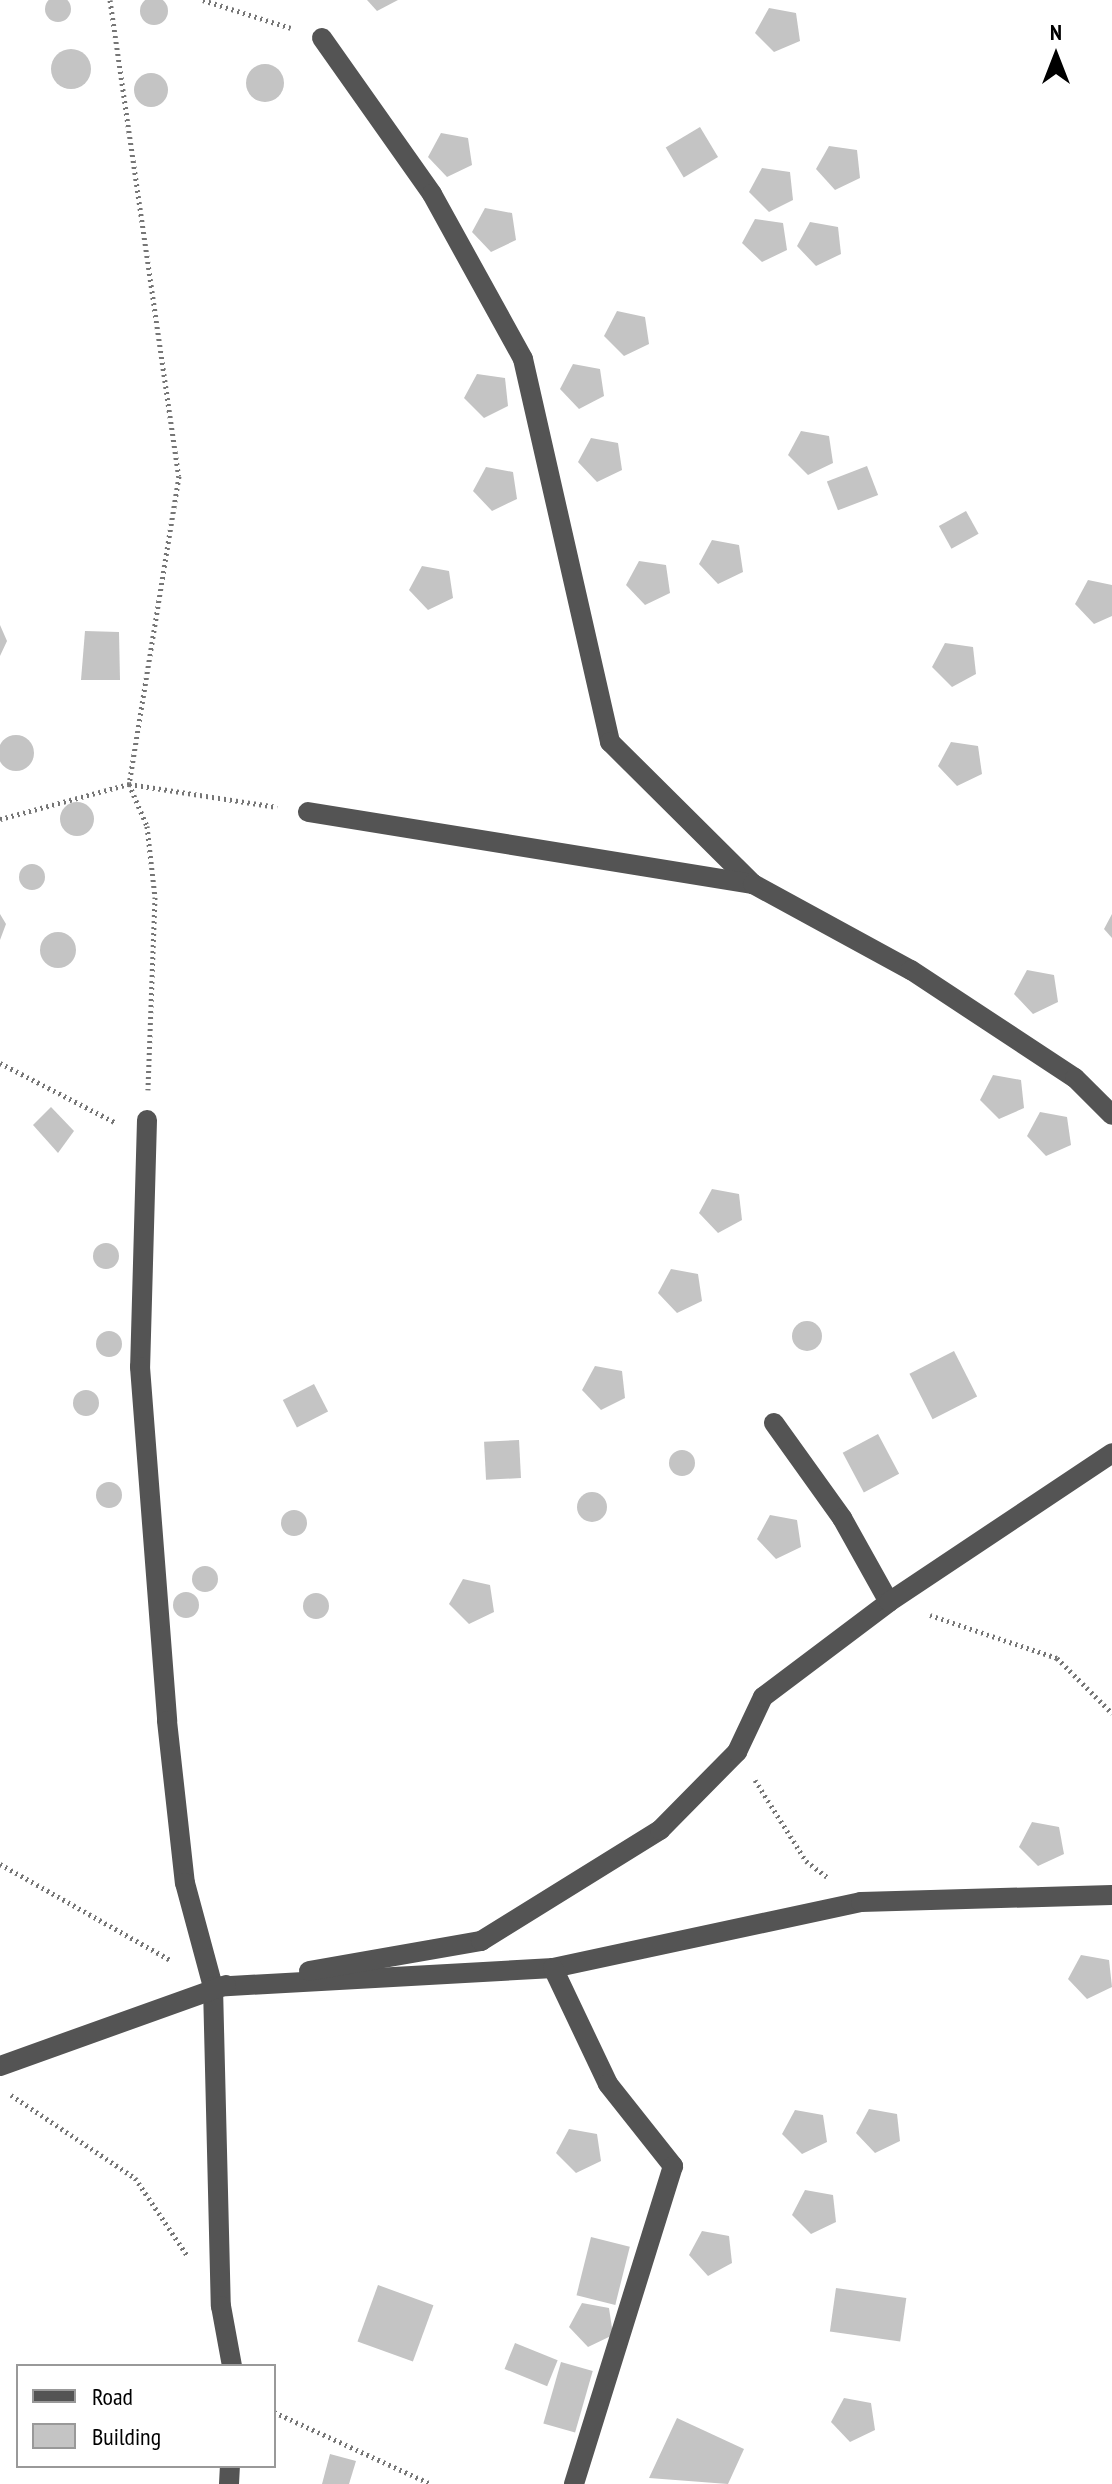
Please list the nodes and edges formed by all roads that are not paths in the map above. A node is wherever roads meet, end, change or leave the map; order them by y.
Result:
1 (322, 38) road end
2 (308, 812) road end
3 (753, 884) junction
4 (1112, 1115) edge
5 (147, 1120) road end
6 (774, 1423) dead end
7 (1112, 1453) edge
8 (889, 1602) junction
9 (1112, 1895) edge
10 (553, 1968) junction
11 (213, 1987) junction
12 (0, 2066) edge
13 (232, 2364) edge
14 (574, 2484) edge

1 - 3 street
2 - 3 street
3 - 4 street
5 - 11 street
6 - 8 street
7 - 8 street
8 - 11 street
9 - 10 street
10 - 11 street
10 - 14 street
11 - 12 street
11 - 13 street

